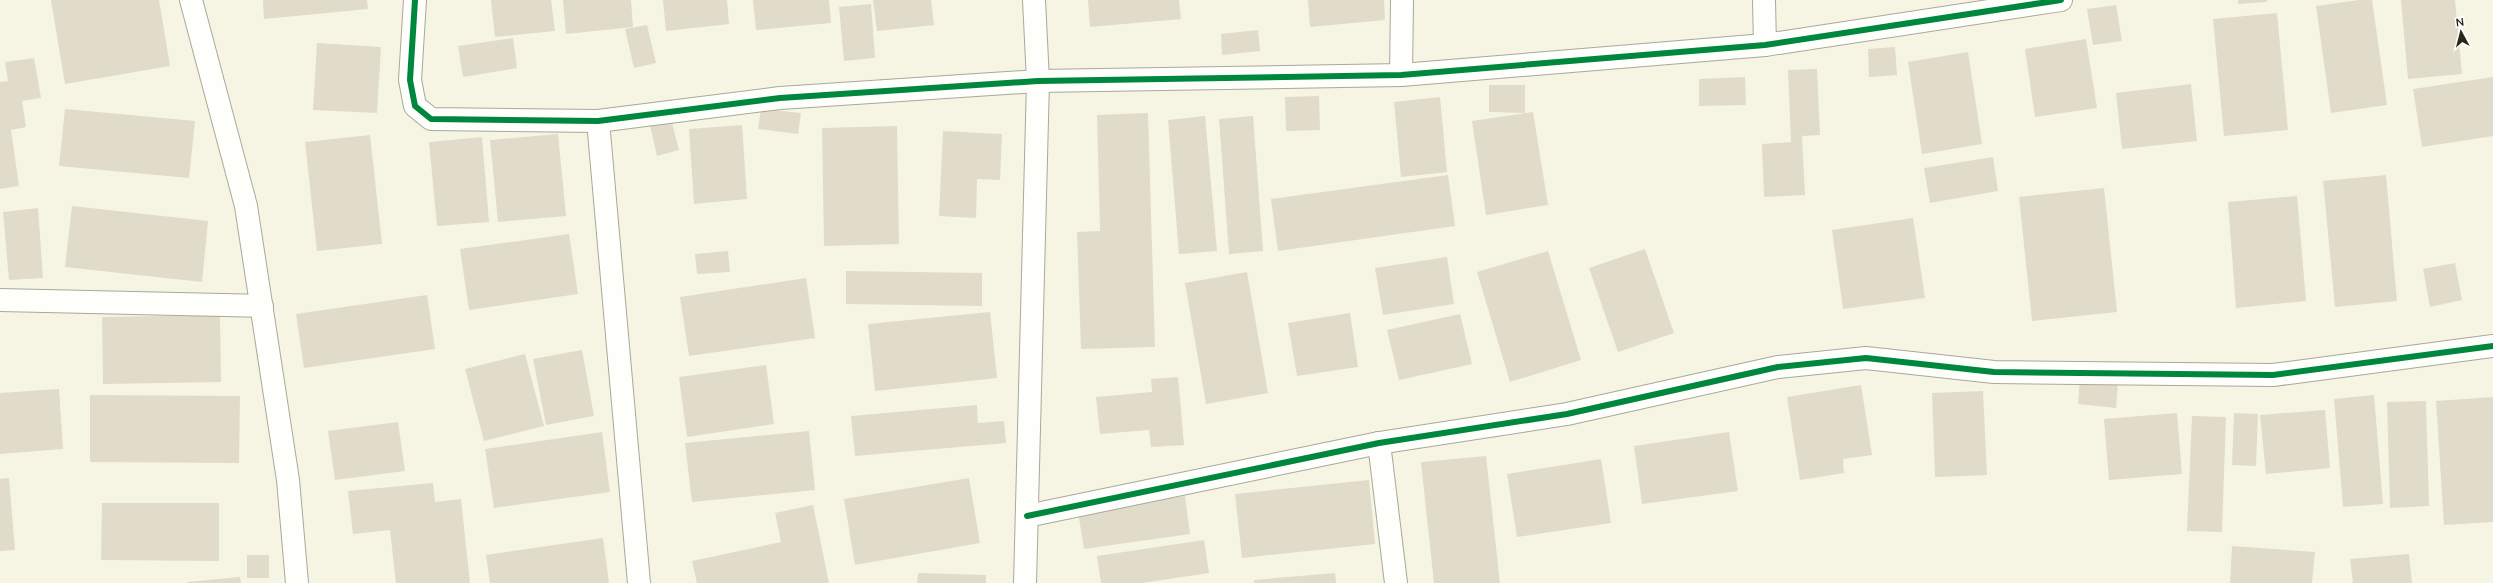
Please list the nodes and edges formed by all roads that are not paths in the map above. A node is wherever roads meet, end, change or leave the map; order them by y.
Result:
1 (191, 0) edge
2 (415, 0) edge
3 (1034, 0) edge
4 (1402, 0) edge
5 (1764, 0) edge
6 (2061, 0) edge
7 (1765, 45) junction
8 (1401, 76) junction
9 (1038, 81) junction
10 (598, 121) junction
11 (0, 300) edge
12 (262, 306) junction
13 (2493, 346) edge
14 (1379, 443) junction
15 (1027, 516) junction
16 (296, 583) edge
17 (639, 583) edge
18 (1025, 583) edge
19 (1396, 583) edge

1 - 12 street
2 - 10 street
3 - 9 street
4 - 8 street
5 - 7 street
6 - 7 street
7 - 8 street
8 - 9 street
9 - 10 street
9 - 15 street
10 - 17 street
11 - 12 street
12 - 16 street
13 - 14 street
14 - 15 street
14 - 19 street
15 - 18 street

